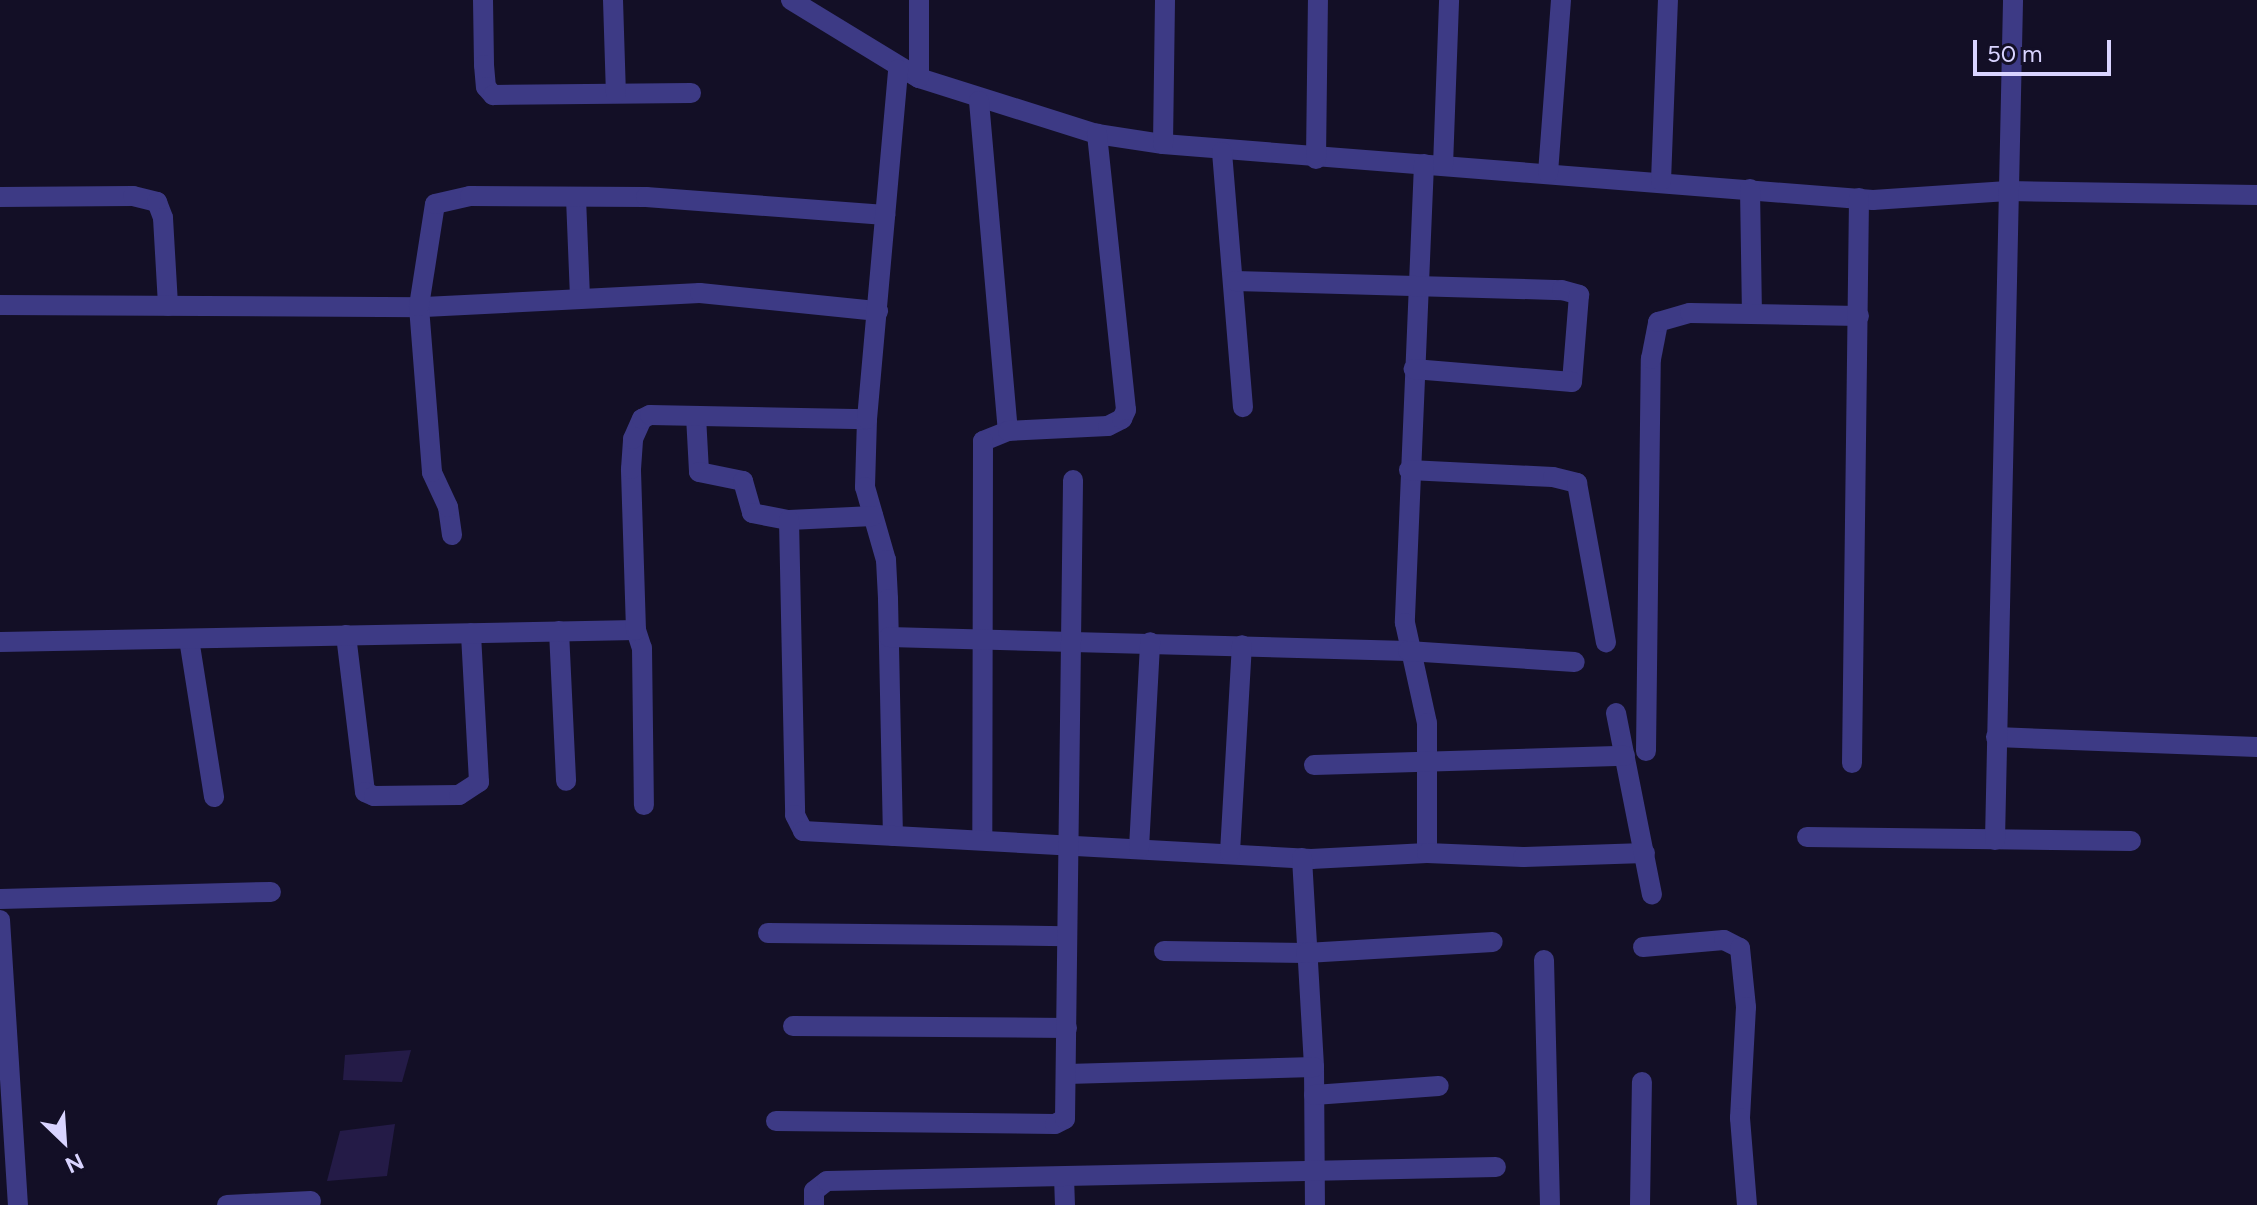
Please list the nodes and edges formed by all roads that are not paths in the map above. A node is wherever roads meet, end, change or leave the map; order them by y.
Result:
1 (483, 0) edge
2 (613, 0) edge
3 (791, 0) edge
4 (919, 0) edge
5 (1165, 0) edge
6 (1318, 0) edge
7 (1449, 0) edge
8 (1561, 0) edge
9 (1668, 0) edge
10 (2013, 0) edge
11 (898, 69) junction
12 (919, 78) junction
13 (616, 93) junction
14 (691, 93) dead end
15 (979, 101) junction
16 (1097, 134) junction
17 (1163, 144) junction
18 (1222, 152) junction
19 (1316, 159) junction
20 (1433, 165) junction
21 (1548, 173) junction
22 (1661, 181) junction
23 (1750, 189) junction
24 (2008, 191) junction
25 (2257, 195) edge
26 (0, 197) edge
27 (576, 198) junction
28 (1859, 198) junction
29 (885, 215) junction
30 (1235, 281) junction
31 (1418, 286) junction
32 (580, 298) junction
33 (0, 305) edge
34 (168, 306) junction
35 (419, 306) junction
36 (878, 311) junction
37 (1752, 314) junction
38 (1859, 316) junction
39 (1414, 369) junction
40 (1243, 407) dead end
41 (696, 416) junction
42 (867, 419) junction
43 (1008, 431) junction
44 (1409, 470) junction
45 (1073, 480) dead end
46 (873, 516) junction
47 (789, 520) junction
48 (452, 535) dead end
49 (636, 630) junction
50 (559, 631) junction
51 (471, 633) junction
52 (346, 635) junction
53 (889, 637) junction
54 (984, 638) junction
55 (189, 639) junction
56 (1069, 639) junction
57 (0, 642) edge
58 (1150, 642) junction
59 (1606, 642) dead end
60 (1242, 645) junction
61 (1408, 651) junction
62 (1575, 662) dead end
63 (1616, 713) dead end
64 (1996, 737) junction
65 (2257, 747) edge
66 (1646, 751) dead end
67 (1625, 756) junction
68 (1852, 763) dead end
69 (1427, 764) junction
70 (1314, 765) dead end
71 (566, 781) dead end
72 (214, 797) dead end
73 (644, 805) dead end
74 (893, 836) junction
75 (1807, 837) dead end
76 (982, 839) junction
77 (1995, 840) junction
78 (2131, 841) dead end
79 (1067, 844) junction
80 (1139, 848) junction
81 (1230, 852) junction
82 (1427, 853) junction
83 (1645, 853) junction
84 (1302, 858) junction
85 (271, 892) dead end
86 (1652, 894) dead end
87 (0, 899) edge
88 (0, 920) edge
89 (768, 933) dead end
90 (1067, 936) junction
91 (1493, 942) dead end
92 (1, 946) edge
93 (1643, 947) dead end
94 (1164, 951) dead end
95 (1306, 953) junction
96 (1544, 960) dead end
97 (793, 1026) dead end
98 (1067, 1028) junction
99 (1314, 1067) junction
100 (1067, 1074) junction
101 (1642, 1082) dead end
102 (1439, 1086) dead end
103 (1314, 1095) junction
104 (776, 1121) dead end
105 (1496, 1167) dead end
106 (1314, 1168) junction
107 (1064, 1177) junction
108 (311, 1201) dead end
109 (18, 1205) edge
110 (227, 1205) edge
111 (814, 1205) edge
112 (1065, 1205) edge
113 (1315, 1205) edge
114 (1550, 1205) edge
115 (1640, 1205) edge
116 (1747, 1205) edge

1 - 13 street
2 - 13 street
3 - 11 street
4 - 12 street
5 - 17 street
6 - 19 street
7 - 20 street
8 - 21 street
9 - 22 street
10 - 24 street
11 - 12 street
11 - 29 street
12 - 15 street
13 - 14 street
15 - 16 street
15 - 43 street
16 - 17 street
16 - 43 street
17 - 18 street
18 - 19 street
18 - 30 street
19 - 20 street
20 - 21 street
20 - 31 street
21 - 22 street
22 - 23 street
23 - 28 street
23 - 37 street
24 - 25 street
24 - 28 street
24 - 64 street
26 - 34 street
27 - 29 street
27 - 32 street
27 - 35 street
28 - 38 street
29 - 36 street
30 - 31 street
30 - 40 street
31 - 39 street
31 - 39 street
32 - 35 street
32 - 36 street
33 - 34 street
34 - 35 street
35 - 48 street
36 - 42 street
37 - 38 street
37 - 66 street
38 - 68 street
39 - 44 street
41 - 42 street
41 - 47 street
41 - 49 street
42 - 46 street
43 - 54 street
44 - 59 street
44 - 61 street
45 - 56 street
46 - 47 street
46 - 53 street
47 - 74 street
49 - 50 street
49 - 73 street
50 - 51 street
50 - 71 street
51 - 52 street
51 - 52 street
52 - 55 street
53 - 54 street
53 - 74 street
54 - 56 street
54 - 76 street
55 - 57 street
55 - 72 street
56 - 58 street
56 - 79 street
58 - 60 street
58 - 80 street
60 - 61 street
60 - 81 street
61 - 62 street
61 - 69 street
63 - 67 street
64 - 65 street
64 - 77 street
67 - 69 street
67 - 83 street
69 - 70 street
69 - 82 street
74 - 76 street
75 - 77 street
76 - 79 street
77 - 78 street
79 - 80 street
79 - 90 street
80 - 81 street
81 - 84 street
82 - 83 street
82 - 84 street
83 - 86 street
84 - 95 street
85 - 87 street
88 - 92 street
89 - 90 street
90 - 98 street
91 - 95 street
92 - 109 street
93 - 116 street
94 - 95 street
95 - 99 street
96 - 114 street
97 - 98 street
98 - 100 street
99 - 100 street
99 - 103 street
100 - 104 street
101 - 115 street
102 - 103 street
103 - 106 street
105 - 106 street
106 - 107 street
106 - 113 street
107 - 111 street
107 - 112 street
108 - 110 street

